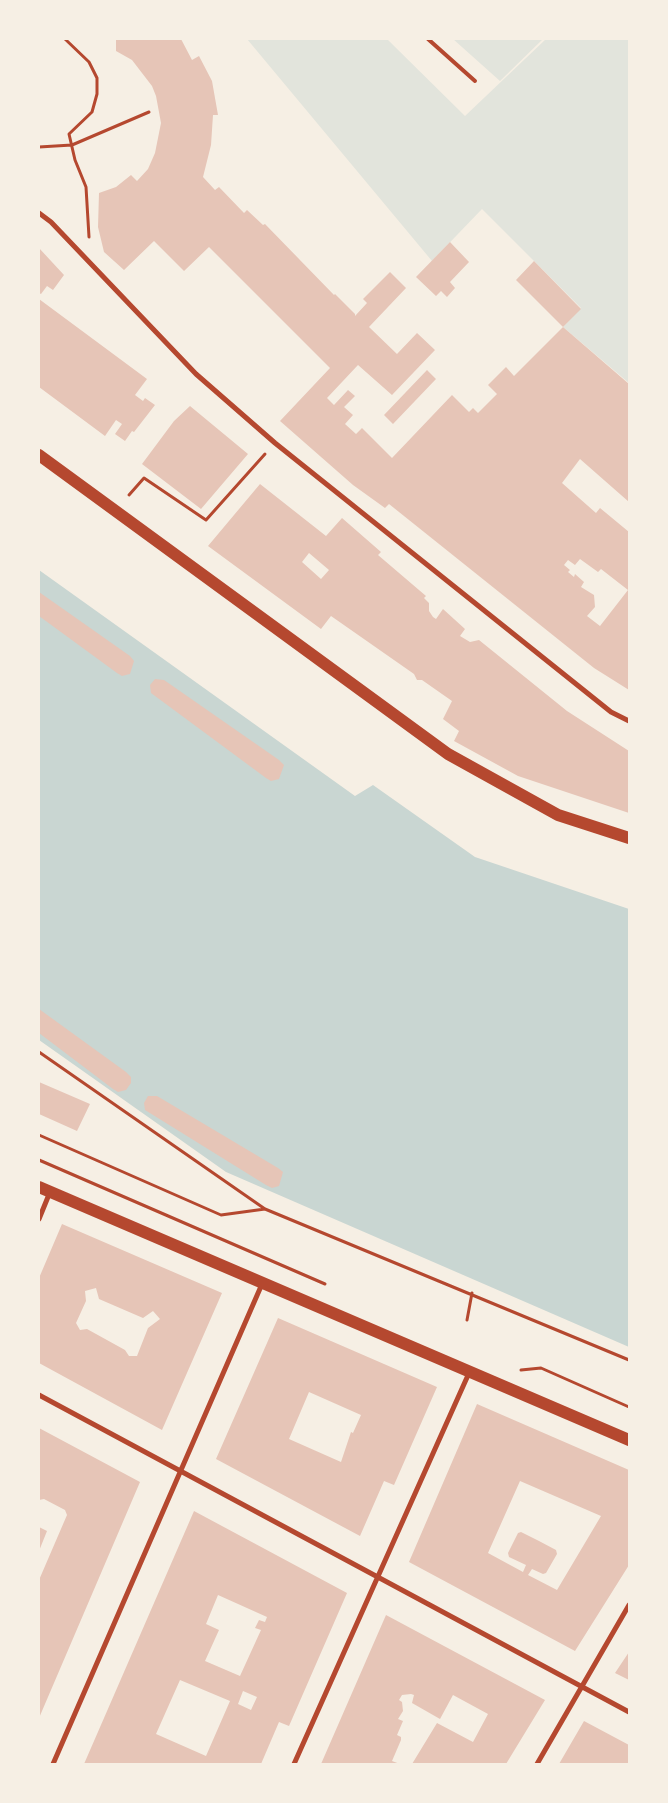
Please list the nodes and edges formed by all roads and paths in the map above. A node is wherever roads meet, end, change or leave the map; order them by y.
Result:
1 (65, 39) edge
2 (428, 39) edge
3 (475, 81) dead end
4 (149, 112) dead end
5 (72, 145) junction
6 (39, 147) edge
7 (39, 213) edge
8 (90, 265) junction
9 (275, 443) junction
10 (39, 455) edge
11 (117, 510) junction
12 (629, 721) edge
13 (629, 838) edge
14 (39, 1052) edge
15 (39, 1135) edge
16 (39, 1160) edge
17 (44, 1189) edge
18 (265, 1209) junction
19 (39, 1219) edge
20 (262, 1284) junction
21 (333, 1288) dead end
22 (472, 1293) junction
23 (467, 1320) dead end
24 (629, 1360) edge
25 (512, 1366) dead end
26 (469, 1373) junction
27 (39, 1394) edge
28 (629, 1407) edge
29 (629, 1440) edge
30 (179, 1471) junction
31 (376, 1577) junction
32 (629, 1605) edge
33 (582, 1687) junction
34 (629, 1712) edge
35 (53, 1764) edge
36 (294, 1764) edge
37 (537, 1764) edge

1 - 5 path
2 - 3 lane
4 - 5 path
5 - 6 path
5 - 8 path
7 - 8 street
8 - 9 street
9 - 11 path
9 - 12 street
10 - 11 main road
11 - 13 main road
14 - 18 path
15 - 18 path
16 - 21 path
17 - 19 street
17 - 20 main road
18 - 22 path
20 - 26 main road
20 - 30 street
22 - 23 path
22 - 24 path
25 - 28 path
26 - 29 main road
26 - 31 street
27 - 30 street
30 - 31 street
30 - 35 street
31 - 33 street
31 - 36 street
32 - 33 street
33 - 34 street
33 - 37 street

